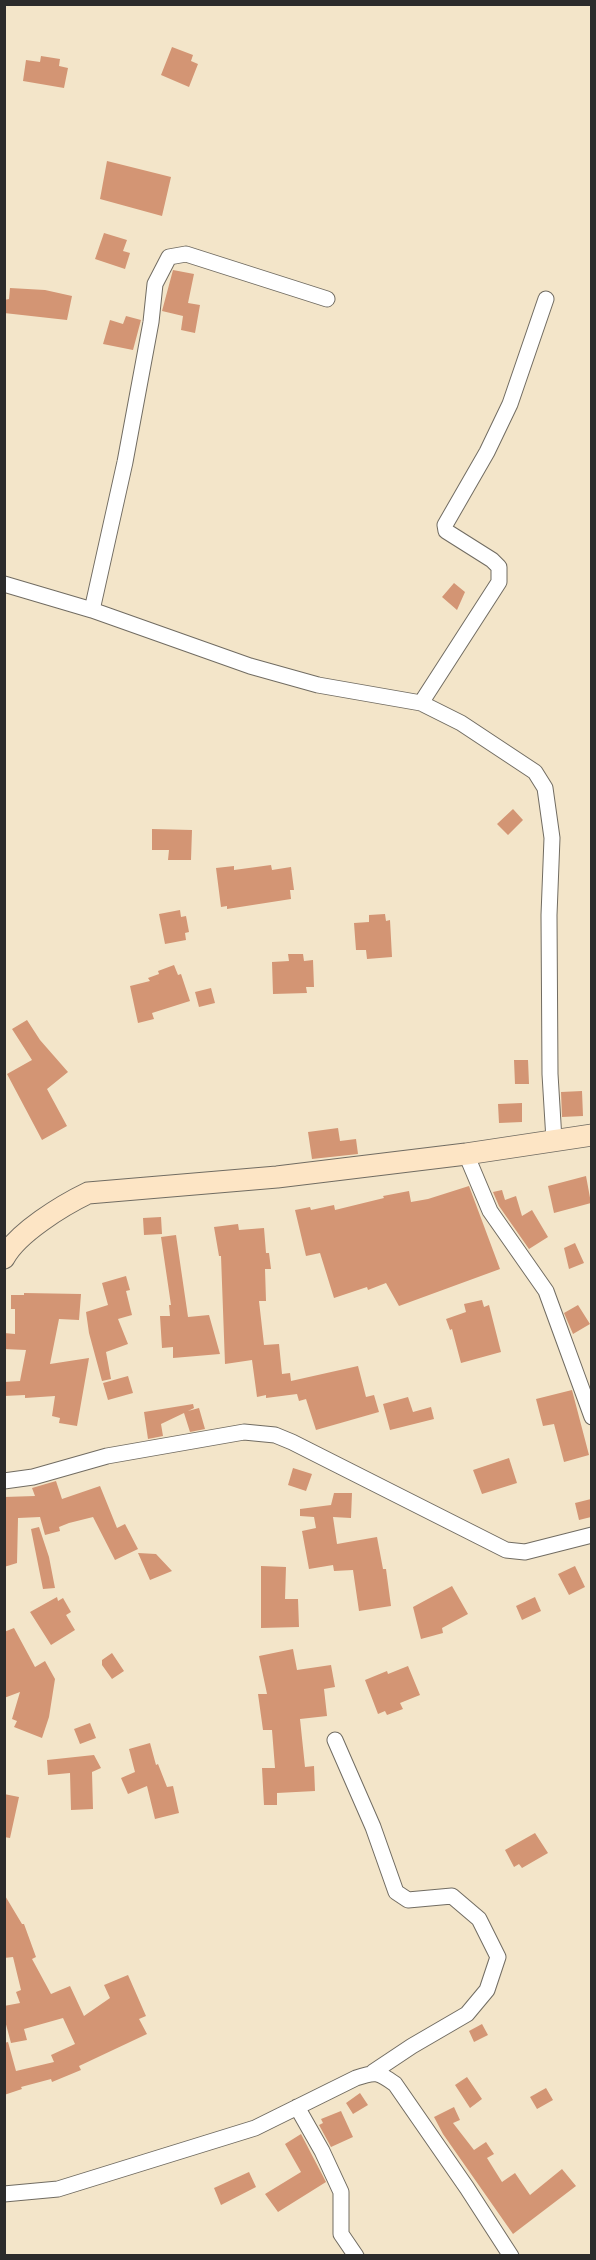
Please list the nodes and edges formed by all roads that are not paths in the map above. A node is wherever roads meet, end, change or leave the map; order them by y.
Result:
1 (327, 298) dead end
2 (546, 299) dead end
3 (4, 584) edge
4 (92, 610) junction
5 (421, 703) junction
6 (591, 1135) edge
7 (554, 1140) junction
8 (466, 1154) junction
9 (4, 1258) edge
10 (591, 1417) edge
11 (4, 1481) edge
12 (591, 1535) edge
13 (335, 1740) dead end
14 (373, 2072) junction
15 (297, 2107) junction
16 (4, 2194) edge
17 (509, 2255) edge
18 (356, 2256) edge

1 - 4 street
2 - 5 street
3 - 4 street
4 - 5 street
5 - 7 street
6 - 7 street
7 - 8 street
8 - 9 street
8 - 10 street
11 - 12 street
13 - 14 street
14 - 15 street
14 - 17 street
15 - 16 street
15 - 18 street

